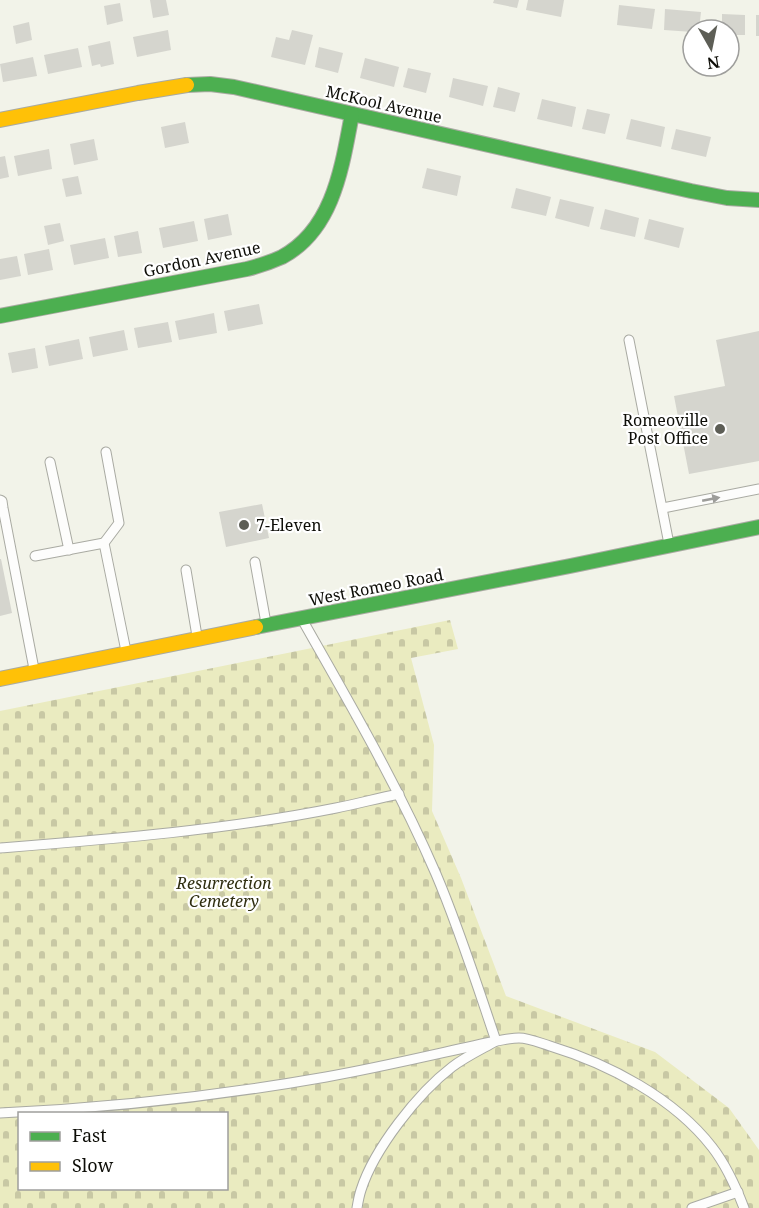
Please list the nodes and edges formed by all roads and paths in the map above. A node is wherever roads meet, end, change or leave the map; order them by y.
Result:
1 (352, 114) junction
2 (0, 120) edge
3 (759, 200) edge
4 (0, 316) edge
5 (629, 340) dead end
6 (106, 452) dead end
7 (50, 462) dead end
8 (759, 489) edge
9 (0, 500) edge
10 (663, 508) junction
11 (759, 527) edge
12 (104, 543) junction
13 (669, 546) junction
14 (69, 550) junction
15 (35, 556) dead end
16 (255, 562) dead end
17 (186, 570) dead end
18 (302, 619) junction
19 (267, 625) junction
20 (197, 638) junction
21 (126, 653) junction
22 (35, 672) junction
23 (0, 679) edge
24 (399, 794) junction
25 (0, 848) edge
26 (496, 1041) junction
27 (0, 1113) edge
28 (738, 1192) junction
29 (357, 1208) edge
30 (692, 1208) edge
31 (744, 1208) edge

1 - 2 street, McKool Avenue
1 - 3 street, McKool Avenue
1 - 4 street, Gordon Avenue
5 - 10 lane
6 - 12 lane
7 - 14 lane
10 -> 8 lane
9 - 22 lane
10 - 13 lane
11 - 13 street, West Romeo Road
12 - 14 lane
12 - 21 lane
13 - 18 street, West Romeo Road
14 - 15 lane
16 - 19 lane
17 - 20 lane
18 - 19 street, West Romeo Road
18 - 24 lane
19 - 20 street, West Romeo Road
20 - 21 street, West Romeo Road
21 - 22 street, West Romeo Road
22 - 23 street, West Romeo Road
24 - 25 lane
24 - 26 lane
26 - 27 lane
26 - 28 lane
26 - 29 lane
28 - 30 lane
28 - 31 lane

